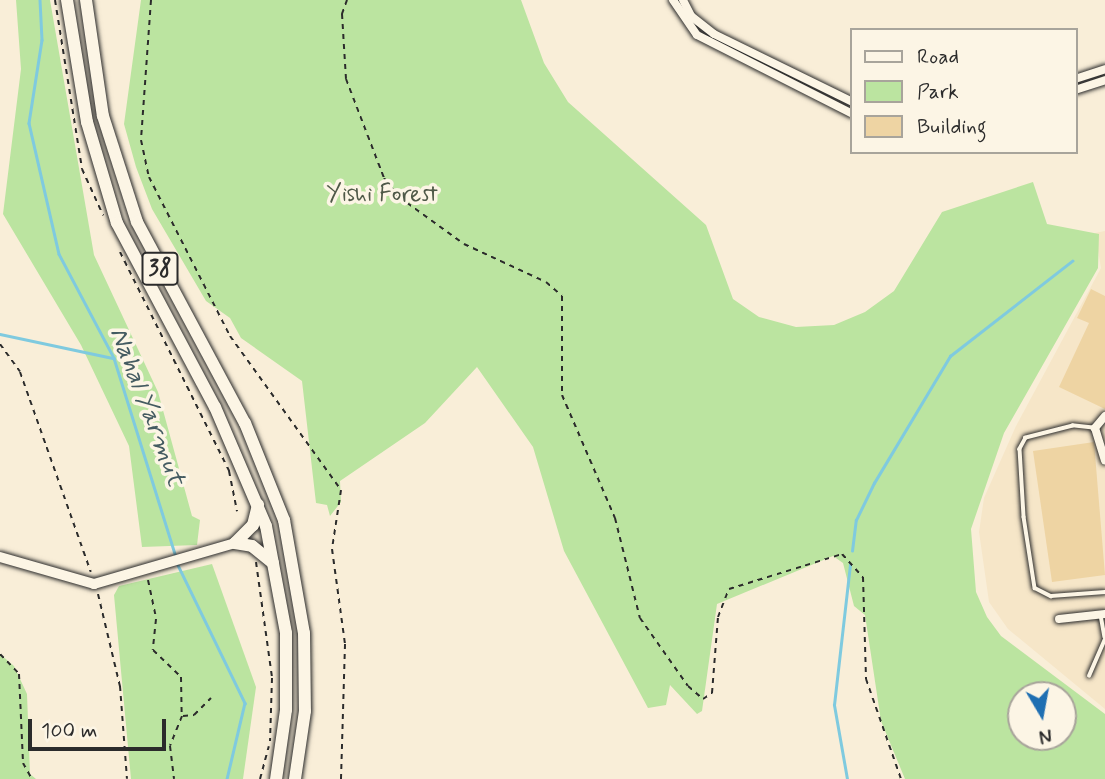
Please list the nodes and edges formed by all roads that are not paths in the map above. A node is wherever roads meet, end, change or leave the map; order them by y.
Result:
1 (67, 0) edge
2 (86, 0) edge
3 (673, 0) edge
4 (683, 0) edge
5 (1105, 69) edge
6 (1077, 78) edge
7 (1105, 79) edge
8 (1077, 89) edge
9 (850, 101) edge
10 (850, 112) edge
11 (1105, 416) edge
12 (1095, 428) junction
13 (1105, 460) edge
14 (258, 502) junction
15 (234, 543) junction
16 (0, 557) edge
17 (275, 566) junction
18 (1105, 592) edge
19 (1103, 614) edge
20 (1059, 619) dead end
21 (1105, 638) edge
22 (1089, 677) dead end
23 (276, 779) edge
24 (295, 779) edge

1 - 14 highway, 38
2 - 24 highway, 38
3 - 10 street
4 - 9 street
5 - 6 street
7 - 8 street
11 - 12 street
12 - 13 street
12 - 18 lane
14 - 15 highway
14 - 17 highway, 38
15 - 16 street
15 - 17 highway
17 - 23 highway, 38
19 - 20 street
19 - 21 lane
21 - 22 lane

